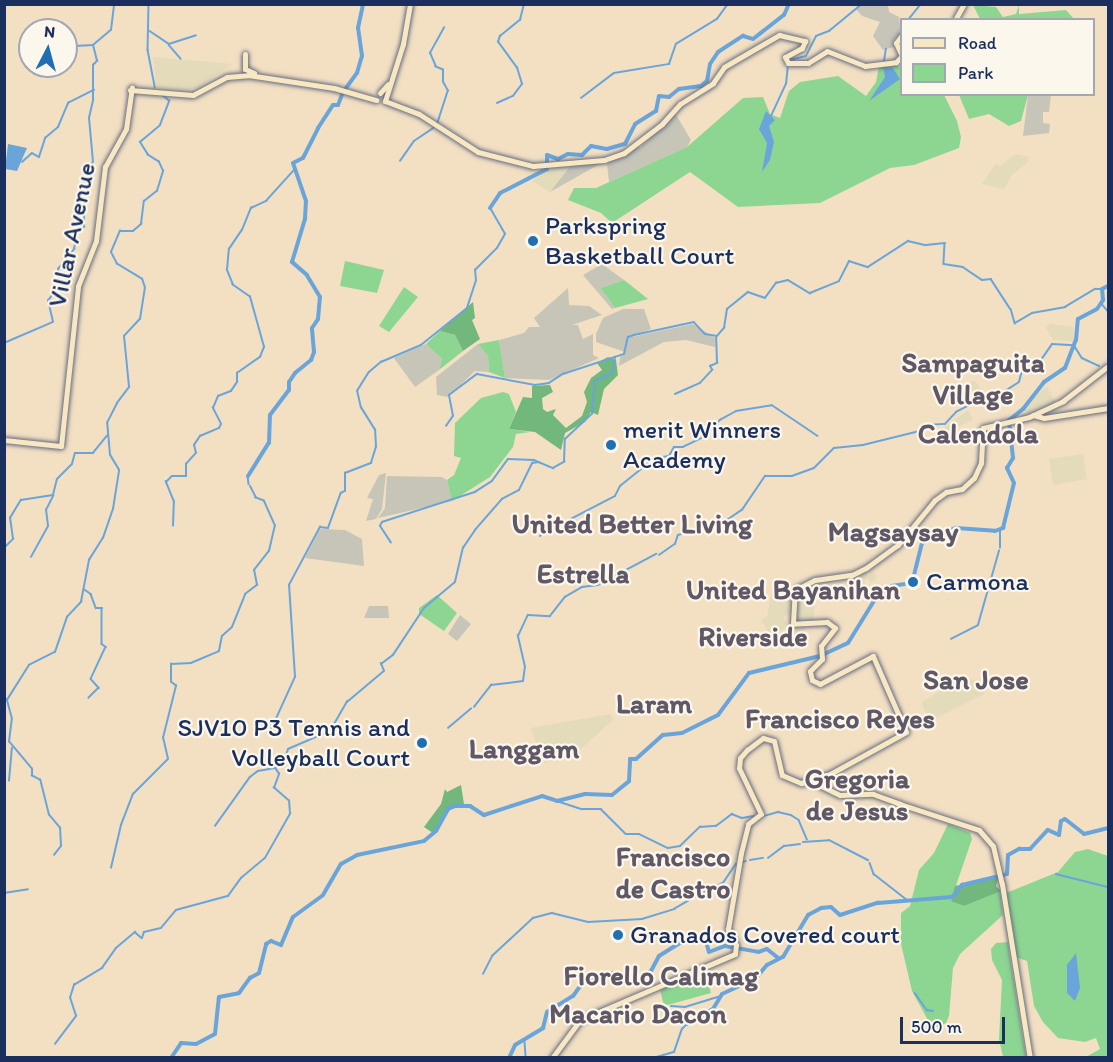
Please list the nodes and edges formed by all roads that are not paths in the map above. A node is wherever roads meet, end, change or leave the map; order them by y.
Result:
1 (409, 4) edge
2 (964, 4) edge
3 (956, 18) edge
4 (900, 38) edge
5 (900, 52) edge
6 (245, 54) dead end
7 (900, 60) edge
8 (254, 73) junction
9 (233, 75) junction
10 (345, 90) junction
11 (380, 98) junction
12 (1108, 366) edge
13 (1108, 408) edge
14 (1033, 415) junction
15 (4, 440) edge
16 (814, 781) junction
17 (1001, 878) junction
18 (551, 1058) edge
19 (1029, 1058) edge

1 - 11 main road
2 - 3 main road
4 - 5 main road
6 - 8 main road
7 - 11 main road
8 - 9 main road
8 - 10 main road
9 - 10 main road
9 - 15 main road, Villar Avenue
10 - 11 main road
12 - 14 main road
13 - 14 main road
14 - 16 main road
16 - 17 main road
16 - 18 main road
17 - 19 main road
17 - 19 main road

